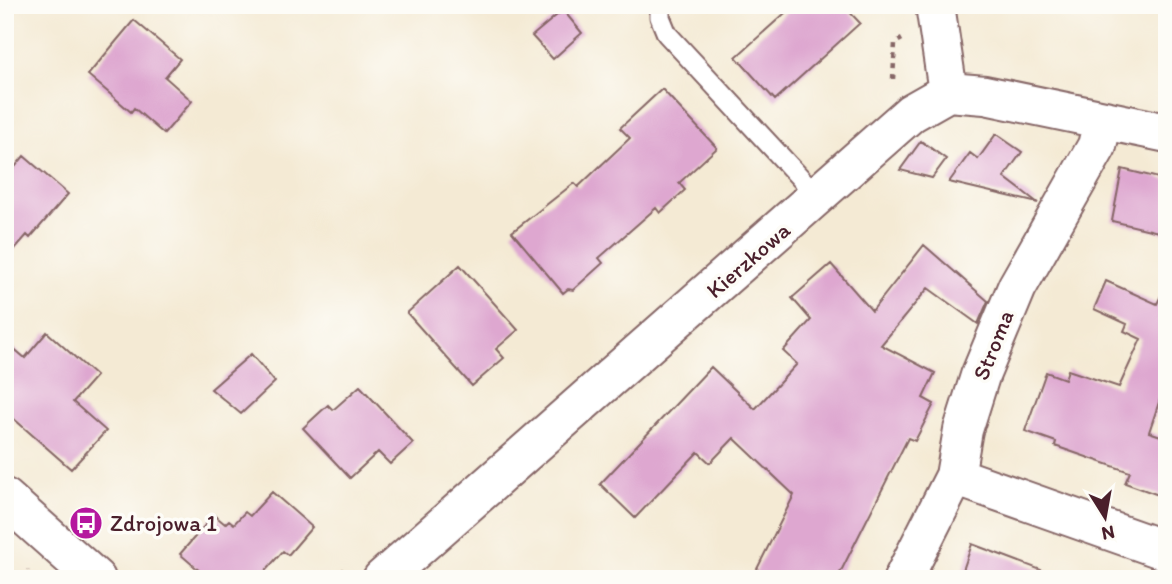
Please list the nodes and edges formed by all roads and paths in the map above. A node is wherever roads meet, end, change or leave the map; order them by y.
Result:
1 (660, 5) edge
2 (935, 5) edge
3 (948, 92) junction
4 (1103, 120) junction
5 (1167, 133) edge
6 (818, 198) junction
7 (955, 476) junction
8 (5, 498) edge
9 (1167, 551) edge
10 (96, 579) edge
11 (382, 579) edge
12 (902, 579) edge

1 - 6 lane
2 - 3 street
3 - 4 street
3 - 6 street, Kierzkowa
4 - 5 street
4 - 7 street, Stroma
6 - 11 street, Kierzkowa
7 - 9 street
7 - 12 street, Stroma
8 - 10 street

